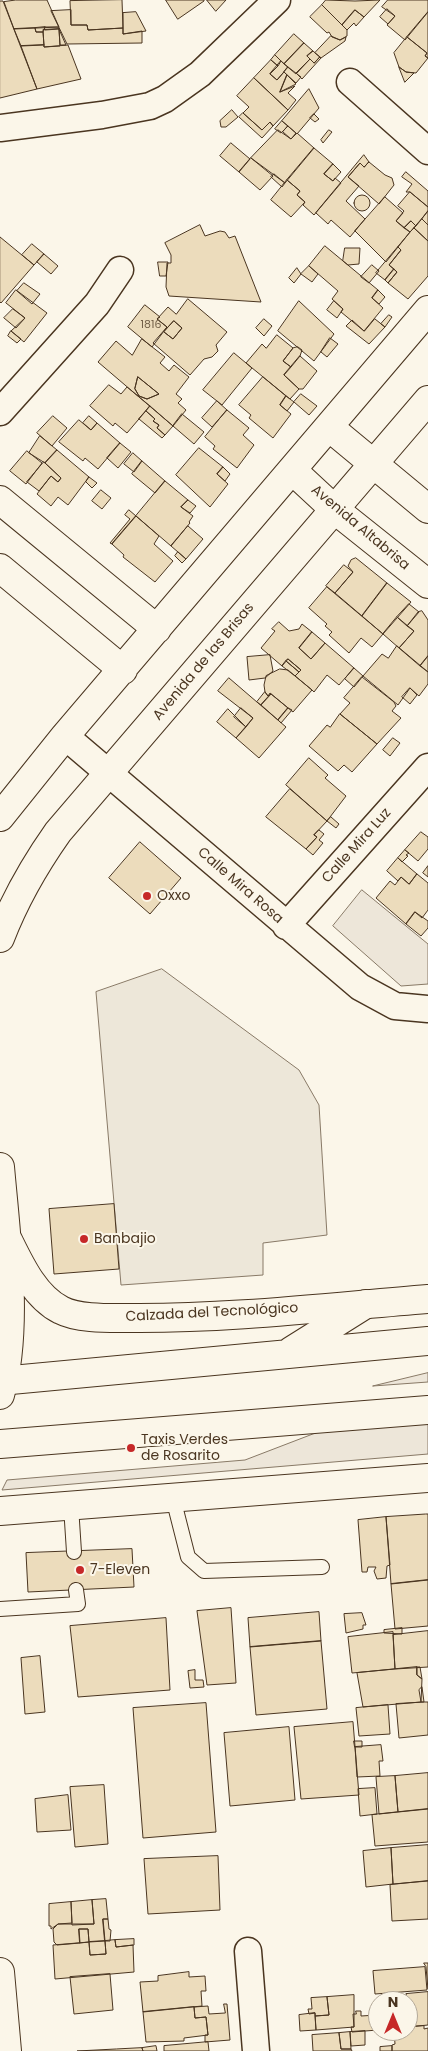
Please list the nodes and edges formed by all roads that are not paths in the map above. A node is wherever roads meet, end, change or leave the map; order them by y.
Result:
1 (277, 0) edge
2 (350, 82) dead end
3 (0, 128) edge
4 (428, 151) edge
5 (120, 270) dead end
6 (428, 310) edge
7 (428, 400) edge
8 (1, 409) edge
9 (329, 427) junction
10 (374, 463) junction
11 (292, 470) junction
12 (3, 508) edge
13 (334, 509) junction
14 (428, 509) edge
15 (0, 568) edge
16 (428, 584) edge
17 (158, 629) junction
18 (123, 670) junction
19 (65, 736) junction
20 (428, 767) edge
21 (109, 774) junction
22 (0, 817) edge
23 (286, 926) junction
24 (0, 938) edge
25 (428, 1009) edge
26 (0, 1167) edge
27 (5, 1234) junction
28 (428, 1299) edge
29 (366, 1304) junction
30 (428, 1341) edge
31 (286, 1354) junction
32 (1, 1386) edge
33 (428, 1410) edge
34 (0, 1444) edge
35 (428, 1478) edge
36 (173, 1498) junction
37 (71, 1506) junction
38 (0, 1511) edge
39 (74, 1552) dead end
40 (322, 1567) dead end
41 (76, 1590) dead end
42 (0, 1609) edge
43 (248, 1951) dead end
44 (0, 1972) edge
45 (6, 2051) edge
46 (256, 2051) edge

1 - 3 street
2 - 4 street
5 - 8 street
6 - 9 street
7 - 10 street, Avenida de las Brisas
9 - 10 street
9 - 11 street
10 - 13 street, Avenida de las Brisas
10 - 14 street
11 - 13 street, Avenida Altabrisa
11 - 17 street
12 - 17 street
13 - 16 street, Avenida Altabrisa
13 - 21 street, Avenida de las Brisas
15 - 18 street
17 - 18 street
18 - 19 street
19 - 21 street, Calle Mira Rosa
19 - 22 street
20 - 23 street, Calle Mira Luz
21 - 23 street, Calle Mira Rosa
21 - 24 street, Avenida de las Brisas
23 - 25 street, Calle Mira Rosa
26 - 27 street
27 - 29 street, Calzada del Tecnológico
27 - 32 street
28 - 29 street, Calzada del Tecnológico
29 - 31 street
30 - 31 street
31 - 32 street
33 - 34 street
35 - 36 street
36 - 37 street
36 - 40 lane
37 - 38 street
37 - 39 lane
41 - 42 lane
43 - 46 street
44 - 45 street

